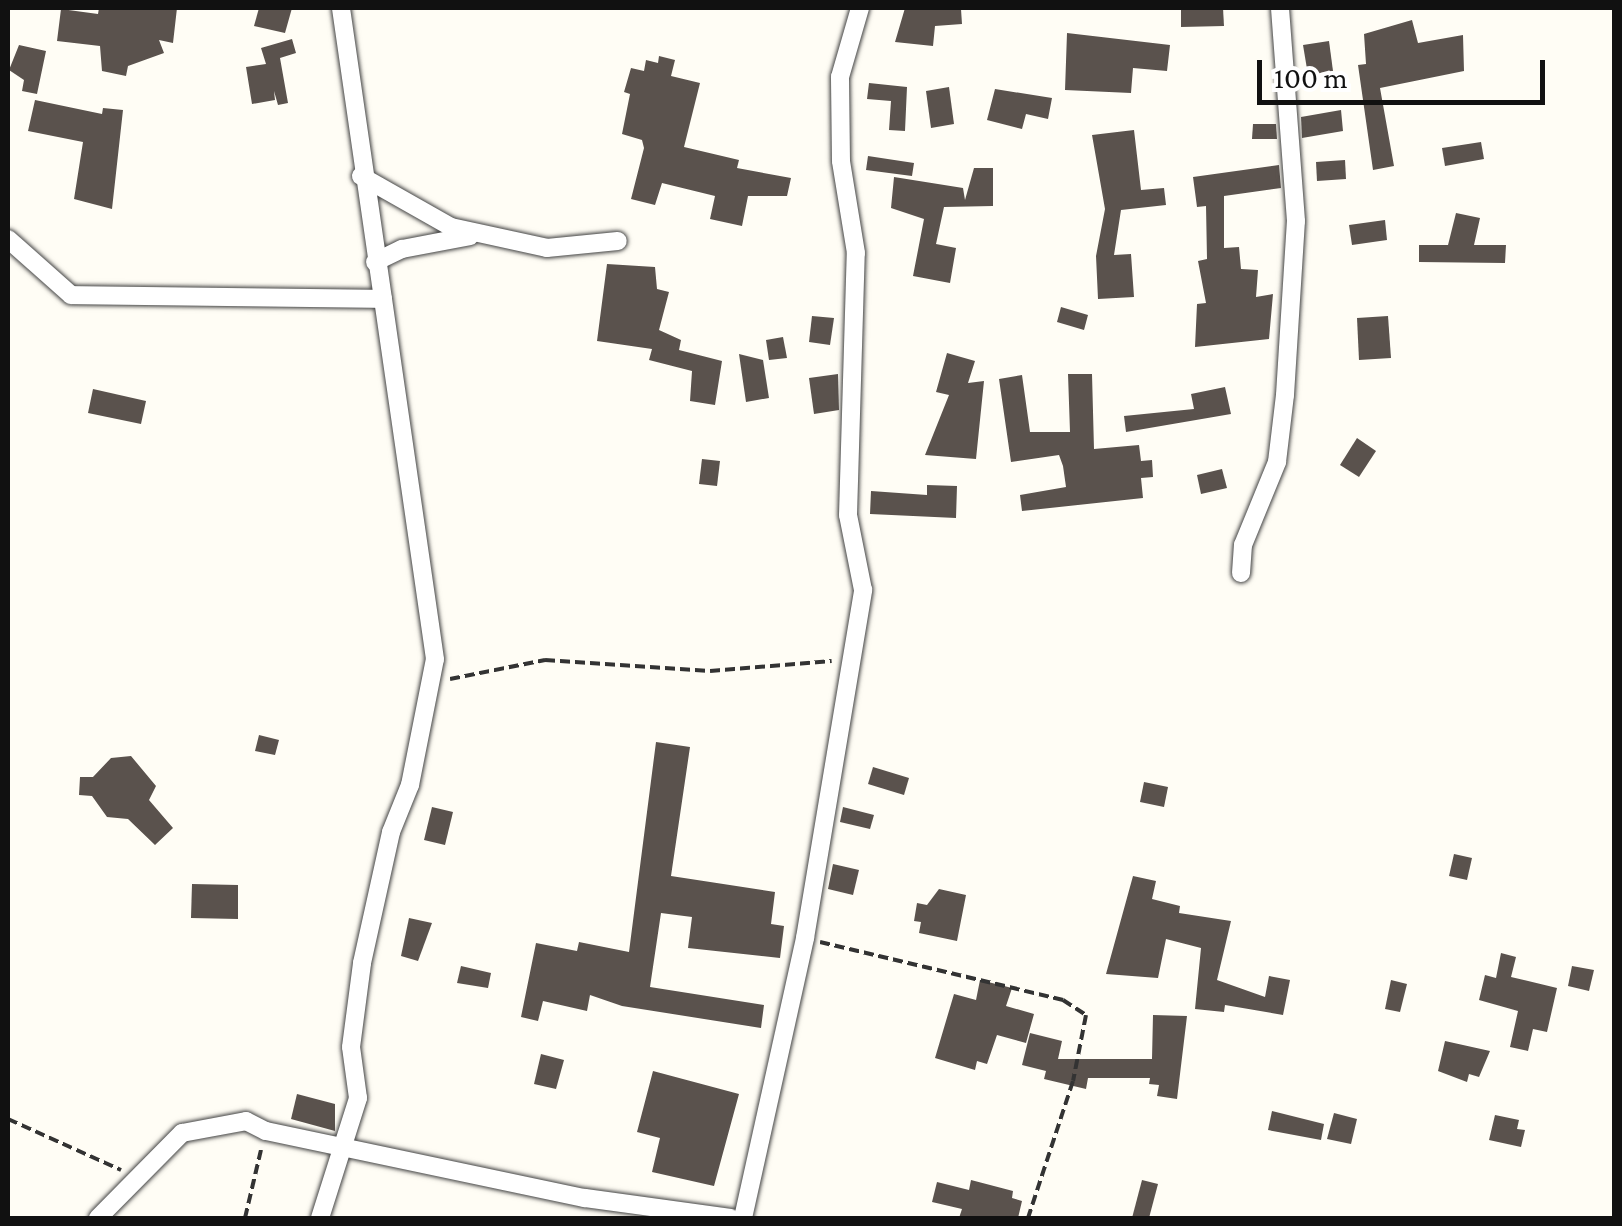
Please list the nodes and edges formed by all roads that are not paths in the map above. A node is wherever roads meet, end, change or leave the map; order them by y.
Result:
1 (340, 8) edge
2 (860, 8) edge
3 (1280, 8) edge
4 (361, 176) junction
5 (494, 236) junction
6 (8, 239) edge
7 (618, 240) dead end
8 (375, 262) junction
9 (383, 299) junction
10 (1240, 573) dead end
11 (342, 1147) junction
12 (98, 1218) edge
13 (320, 1218) edge
14 (731, 1218) edge
15 (742, 1218) edge

1 - 4 street
2 - 15 street
3 - 10 street
4 - 5 street
4 - 8 street
5 - 7 street
5 - 8 street
6 - 9 street
8 - 9 street
9 - 11 street
11 - 12 street
11 - 13 street
11 - 14 street

